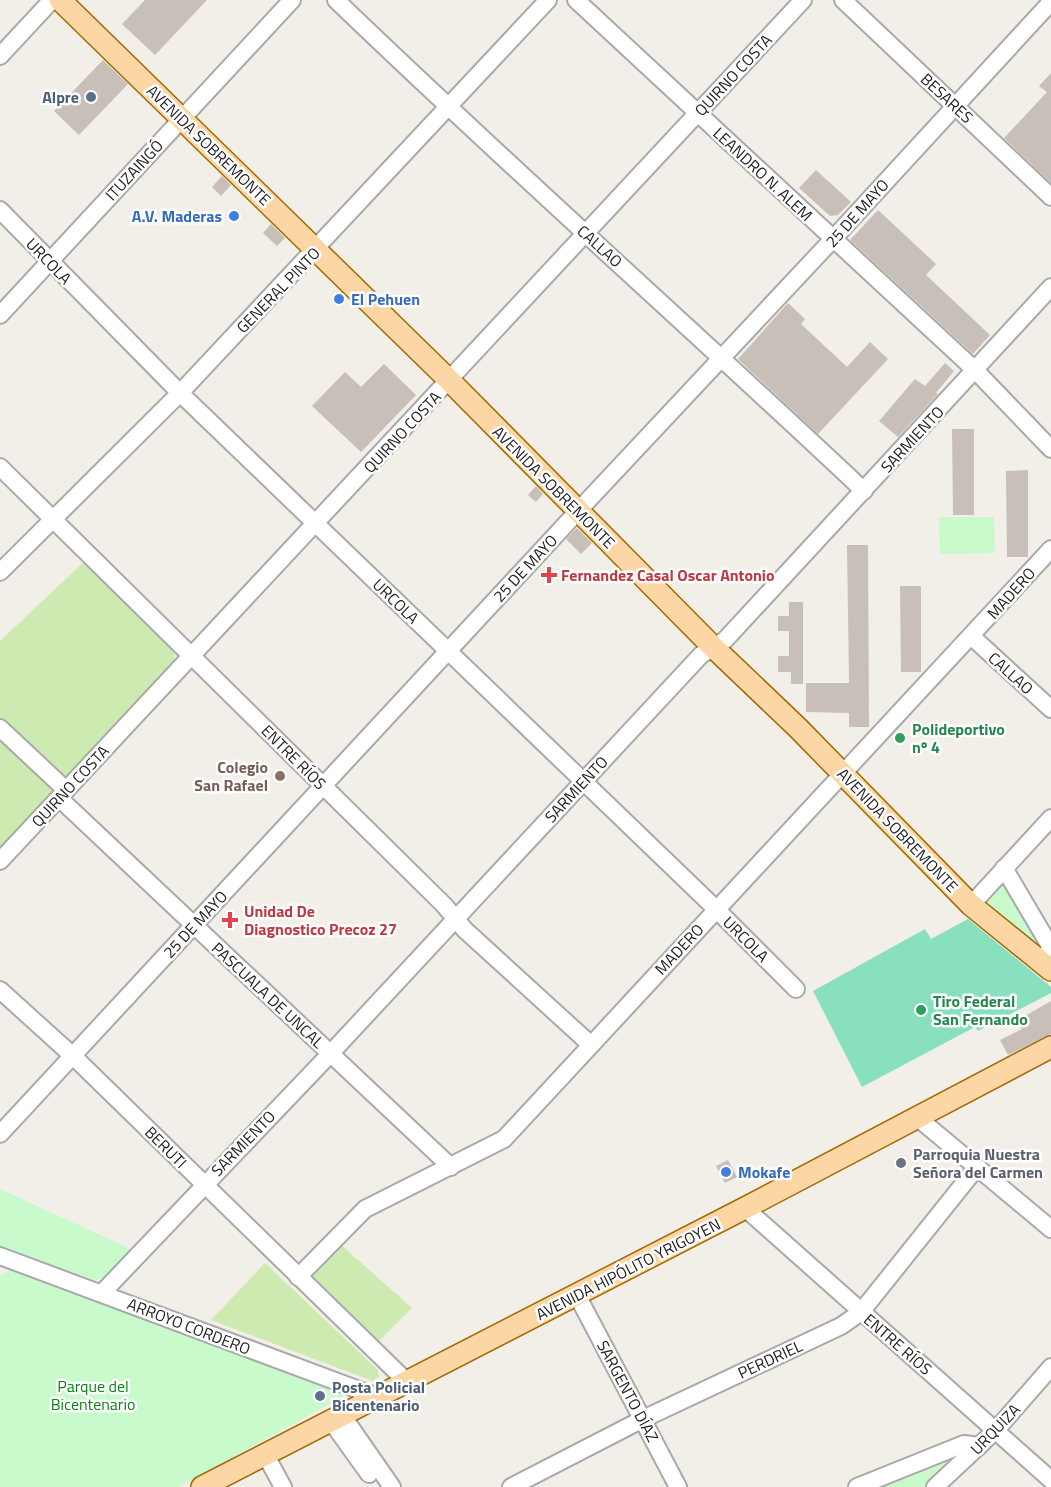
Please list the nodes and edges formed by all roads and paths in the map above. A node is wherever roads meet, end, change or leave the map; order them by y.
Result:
1 (52, 0) edge
2 (60, 0) edge
3 (292, 0) edge
4 (336, 0) edge
5 (548, 0) edge
6 (576, 0) edge
7 (803, 0) edge
8 (843, 0) edge
9 (1051, 2) edge
10 (0, 56) edge
11 (955, 106) junction
12 (448, 108) junction
13 (698, 113) junction
14 (182, 119) junction
15 (1051, 197) edge
16 (0, 210) edge
17 (586, 234) junction
18 (833, 239) junction
19 (316, 250) junction
20 (50, 261) junction
21 (1051, 287) edge
22 (0, 315) edge
23 (723, 357) junction
24 (975, 370) junction
25 (450, 381) junction
26 (180, 393) junction
27 (1051, 449) edge
28 (0, 467) edge
29 (864, 491) junction
30 (578, 511) junction
31 (54, 518) junction
32 (316, 524) junction
33 (1051, 549) edge
34 (0, 572) edge
35 (971, 636) junction
36 (712, 646) junction
37 (449, 651) junction
38 (192, 655) junction
39 (1051, 709) edge
40 (0, 728) edge
41 (843, 773) junction
42 (584, 781) junction
43 (323, 787) junction
44 (63, 794) junction
45 (1051, 818) edge
46 (0, 861) edge
47 (1004, 868) junction
48 (971, 905) junction
49 (716, 909) junction
50 (456, 918) junction
51 (194, 926) junction
52 (1049, 957) edge
53 (796, 989) dead end
54 (0, 990) edge
55 (590, 1044) junction
56 (1051, 1047) edge
57 (330, 1054) junction
58 (73, 1056) junction
59 (918, 1118) junction
60 (0, 1134) edge
61 (451, 1167) junction
62 (977, 1167) junction
63 (204, 1185) junction
64 (745, 1208) junction
65 (1048, 1222) edge
66 (1, 1258) edge
67 (298, 1277) junction
68 (102, 1293) junction
69 (577, 1295) junction
70 (861, 1312) junction
71 (1051, 1367) edge
72 (407, 1382) junction
73 (378, 1397) junction
74 (336, 1418) junction
75 (643, 1419) junction
76 (996, 1430) junction
77 (979, 1446) junction
78 (265, 1454) junction
79 (1051, 1480) edge
80 (202, 1487) edge
81 (283, 1487) edge
82 (378, 1487) edge
83 (392, 1487) edge
84 (511, 1487) edge
85 (678, 1487) edge
86 (857, 1487) edge
87 (935, 1487) edge

1 - 10 street
2 - 14 main road, AVENIDA SOBREMONTE
3 - 14 street, ITUZAINGÓ
4 - 12 street, CALLAO
5 - 12 street, GENERAL PINTO
6 - 13 street, LEANDRO N. ALEM
7 - 13 street, QUIRNO COSTA
8 - 11 street, BESARES
9 - 11 street, 25 DE MAYO
11 - 15 street, BESARES
11 - 18 street, 25 DE MAYO
12 - 17 street, CALLAO
12 - 19 street, GENERAL PINTO
13 - 17 street, QUIRNO COSTA
13 - 18 street, LEANDRO N. ALEM
14 - 19 main road, AVENIDA SOBREMONTE
14 - 20 street, ITUZAINGÓ
16 - 20 street, URCOLA
17 - 23 street, CALLAO
17 - 25 street, QUIRNO COSTA
18 - 23 street, 25 DE MAYO
18 - 24 street, LEANDRO N. ALEM
19 - 25 main road, AVENIDA SOBREMONTE
19 - 26 street, GENERAL PINTO
20 - 22 street, ITUZAINGÓ
20 - 26 street, URCOLA
21 - 24 street, SARMIENTO
23 - 29 street, CALLAO
23 - 30 street, 25 DE MAYO
24 - 27 street, LEANDRO N. ALEM
24 - 29 street, SARMIENTO
25 - 30 main road, AVENIDA SOBREMONTE
25 - 32 street, QUIRNO COSTA
26 - 31 street, GENERAL PINTO
26 - 32 street, URCOLA
28 - 31 street, ENTRE RÍOS
29 - 36 street, SARMIENTO
30 - 36 main road, AVENIDA SOBREMONTE
30 - 37 street, 25 DE MAYO
31 - 34 street, GENERAL PINTO
31 - 38 street, ENTRE RÍOS
32 - 37 street, URCOLA
32 - 38 street, QUIRNO COSTA
33 - 35 street, MADERO
35 - 39 street, CALLAO
35 - 41 street, MADERO
36 - 41 main road, AVENIDA SOBREMONTE
36 - 42 street, SARMIENTO
37 - 42 street, URCOLA
37 - 43 street, 25 DE MAYO
38 - 43 street, ENTRE RÍOS
38 - 44 street, QUIRNO COSTA
40 - 44 street, PASCUALA DE UNCAL
41 - 48 main road, AVENIDA SOBREMONTE
41 - 49 street, MADERO
42 - 49 street, URCOLA
42 - 50 street, SARMIENTO
43 - 50 street, ENTRE RÍOS
43 - 51 street, 25 DE MAYO
44 - 46 street, QUIRNO COSTA
44 - 51 street, PASCUALA DE UNCAL
45 - 47 street
47 - 48 street
47 - 52 street
48 - 52 main road, AVENIDA SOBREMONTE
49 - 53 street, URCOLA
49 - 55 street, MADERO
50 - 55 street, ENTRE RÍOS
50 - 57 street, SARMIENTO
51 - 57 street, PASCUALA DE UNCAL
51 - 58 street, 25 DE MAYO
54 - 58 street, BERUTI
55 - 61 street, MADERO
56 - 59 main road, AVENIDA HIPÓLITO YRIGOYEN
57 - 61 street, PASCUALA DE UNCAL
57 - 63 street, SARMIENTO
58 - 60 street, 25 DE MAYO
58 - 63 street, BERUTI
59 - 62 street
59 - 64 main road, AVENIDA HIPÓLITO YRIGOYEN
61 - 67 street, MADERO
62 - 65 street
62 - 70 street, PERDRIEL
63 - 67 street, BERUTI
63 - 68 street, SARMIENTO
64 - 69 main road, AVENIDA HIPÓLITO YRIGOYEN
64 - 70 street, ENTRE RÍOS
66 - 68 street, ARROYO CORDERO
67 - 72 street, BERUTI
68 - 73 street, ARROYO CORDERO
69 - 72 main road, AVENIDA HIPÓLITO YRIGOYEN
69 - 75 street, SARGENTO DÍAZ
70 - 75 street, PERDRIEL
70 - 76 street, ENTRE RÍOS
71 - 76 street, URQUIZA
72 - 73 main road, AVENIDA HIPÓLITO YRIGOYEN
73 - 74 main road, AVENIDA HIPÓLITO YRIGOYEN
74 - 78 main road, AVENIDA HIPÓLITO YRIGOYEN
74 - 82 street
74 - 83 street
75 - 84 street, PERDRIEL
75 - 85 street, SARGENTO DÍAZ
76 - 77 street, URQUIZA
76 - 79 street, ENTRE RÍOS
77 - 86 street
77 - 87 street, URQUIZA
78 - 80 main road, AVENIDA HIPÓLITO YRIGOYEN
78 - 81 street

